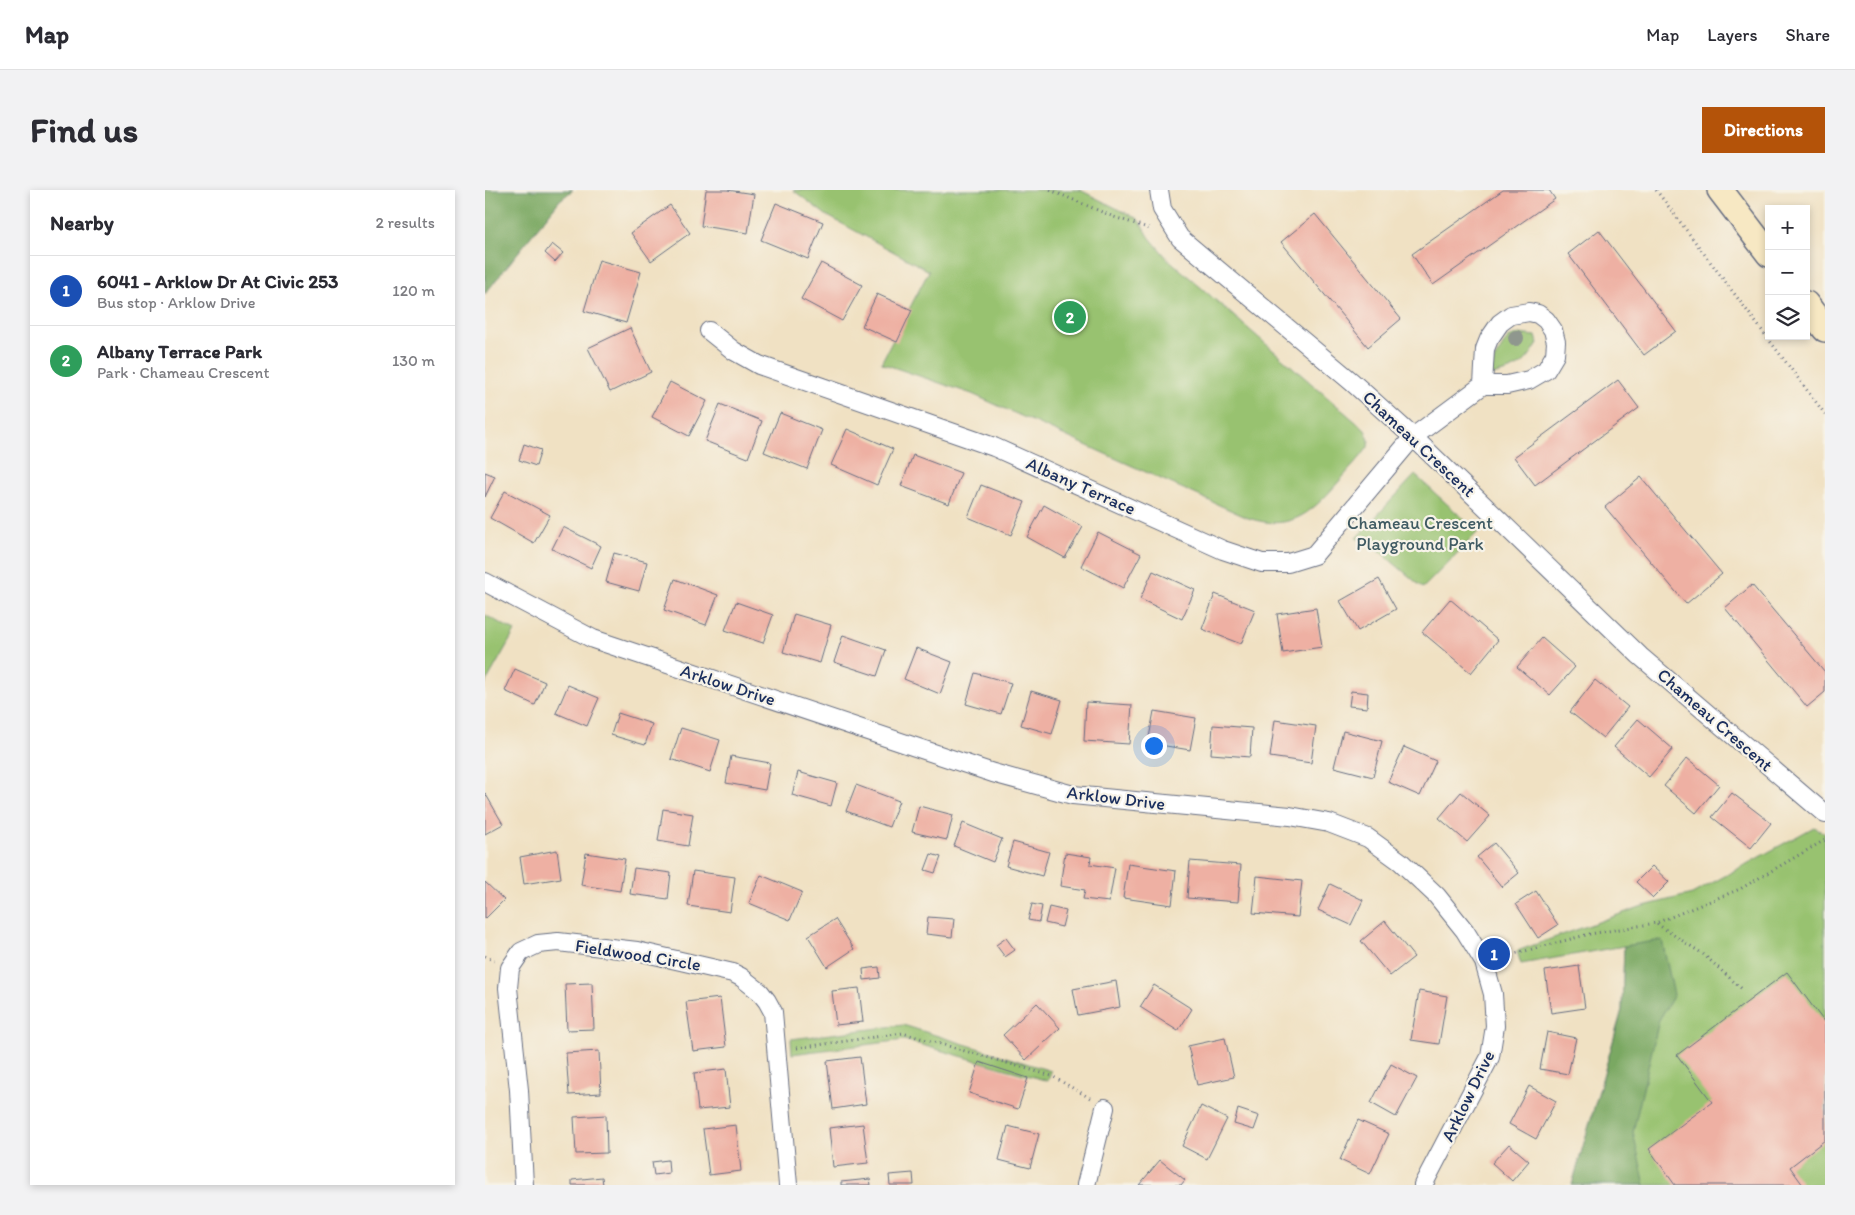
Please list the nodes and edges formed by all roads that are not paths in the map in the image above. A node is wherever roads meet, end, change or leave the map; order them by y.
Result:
1 (1159, 190) edge
2 (1720, 190) edge
3 (1766, 250) edge
4 (1810, 309) edge
5 (1825, 328) edge
6 (709, 331) dead end
7 (1483, 385) junction
8 (1413, 437) junction
9 (485, 582) edge
10 (1825, 814) edge
11 (1105, 1108) road end
12 (524, 1185) edge
13 (788, 1185) edge
14 (1086, 1185) edge
15 (1423, 1185) edge

1 - 8 street, Chameau Crescent
2 - 3 main road
4 - 5 main road
6 - 8 street, Albany Terrace
7 - 7 street
7 - 8 street, Albany Terrace
8 - 10 street, Chameau Crescent
9 - 15 street, Arklow Drive
11 - 14 street
12 - 13 street, Fieldwood Circle

